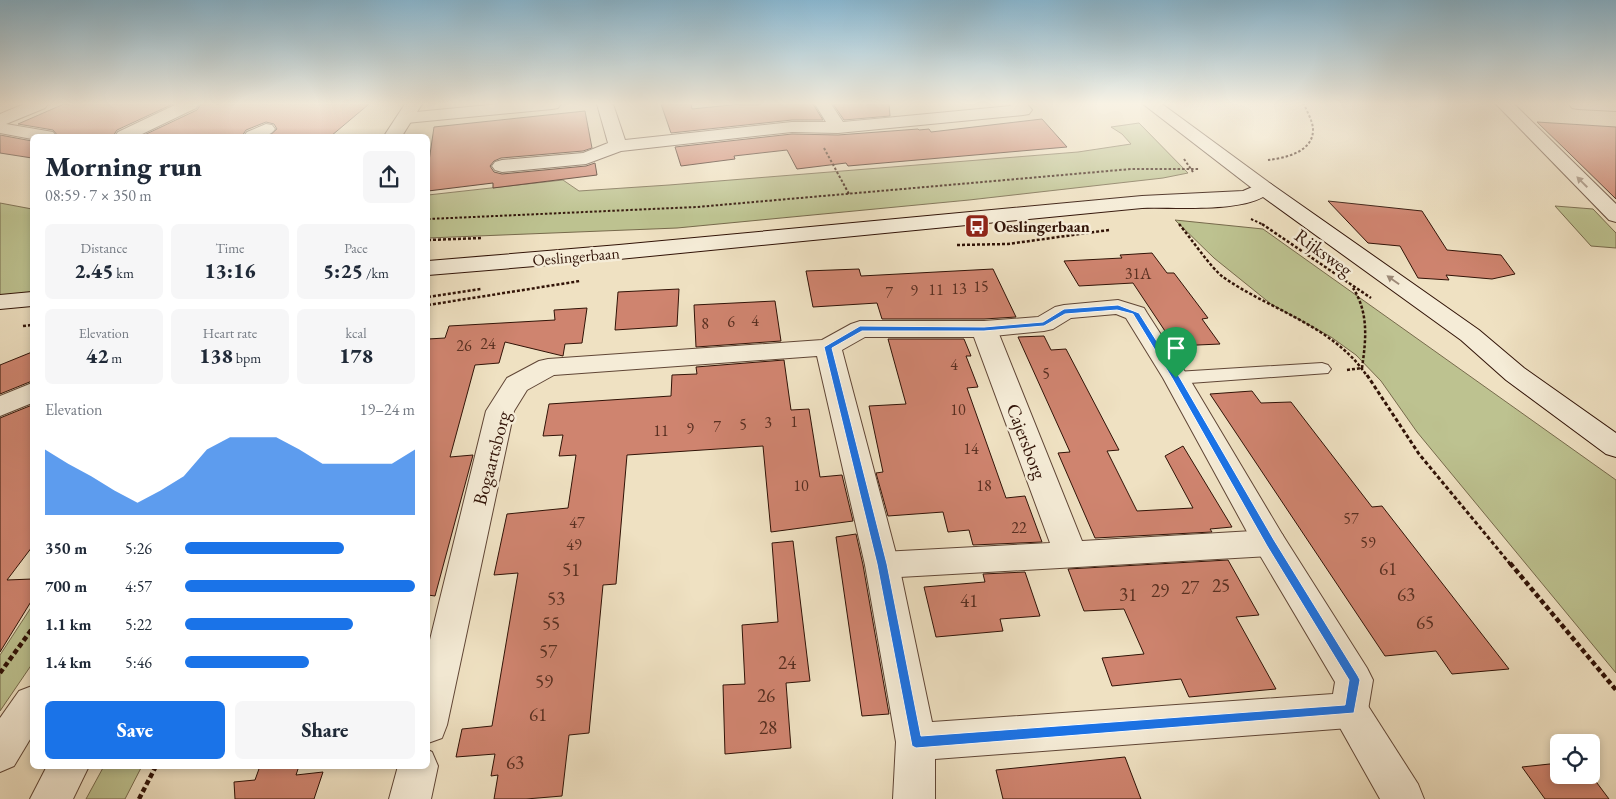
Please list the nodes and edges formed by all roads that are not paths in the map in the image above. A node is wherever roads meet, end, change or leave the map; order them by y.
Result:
1 (617, 141) edge
2 (661, 141) edge
3 (1183, 141) edge
4 (1190, 141) edge
5 (1543, 141) edge
6 (618, 146) junction
7 (502, 166) dead end
8 (1249, 197) junction
9 (1612, 208) edge
10 (430, 268) edge
11 (30, 299) edge
12 (0, 302) edge
13 (30, 312) edge
14 (0, 315) edge
15 (984, 329) junction
16 (828, 347) junction
17 (1322, 369) road end
18 (1176, 378) junction
19 (30, 393) edge
20 (0, 407) edge
21 (1616, 447) edge
22 (1270, 543) junction
23 (1070, 553) junction
24 (882, 564) junction
25 (30, 706) edge
26 (1350, 710) junction
27 (430, 716) edge
28 (916, 742) junction
29 (0, 753) edge
30 (67, 769) edge
31 (417, 769) edge
32 (51, 799) edge
33 (410, 799) edge
34 (914, 799) edge
35 (1403, 799) edge

1 - 6 street
2 - 6 street
3 - 8 street, Rijksweg
4 - 8 street, Rijksweg
9 -> 5 street
6 - 7 street
8 - 10 street, Oeslingerbaan
8 - 21 street, Rijksweg
11 - 12 street
13 - 14 street
15 - 16 street
15 - 18 street
15 - 23 street, Cajersborg
16 - 24 street
16 - 27 street, Bogaartsborg
17 - 18 lane
18 - 22 street
19 - 20 street
22 - 23 street
22 - 26 street
23 - 24 street
24 - 28 street
25 - 29 street
26 - 28 street
26 - 35 street
28 - 34 street
30 - 32 street
31 - 33 street

